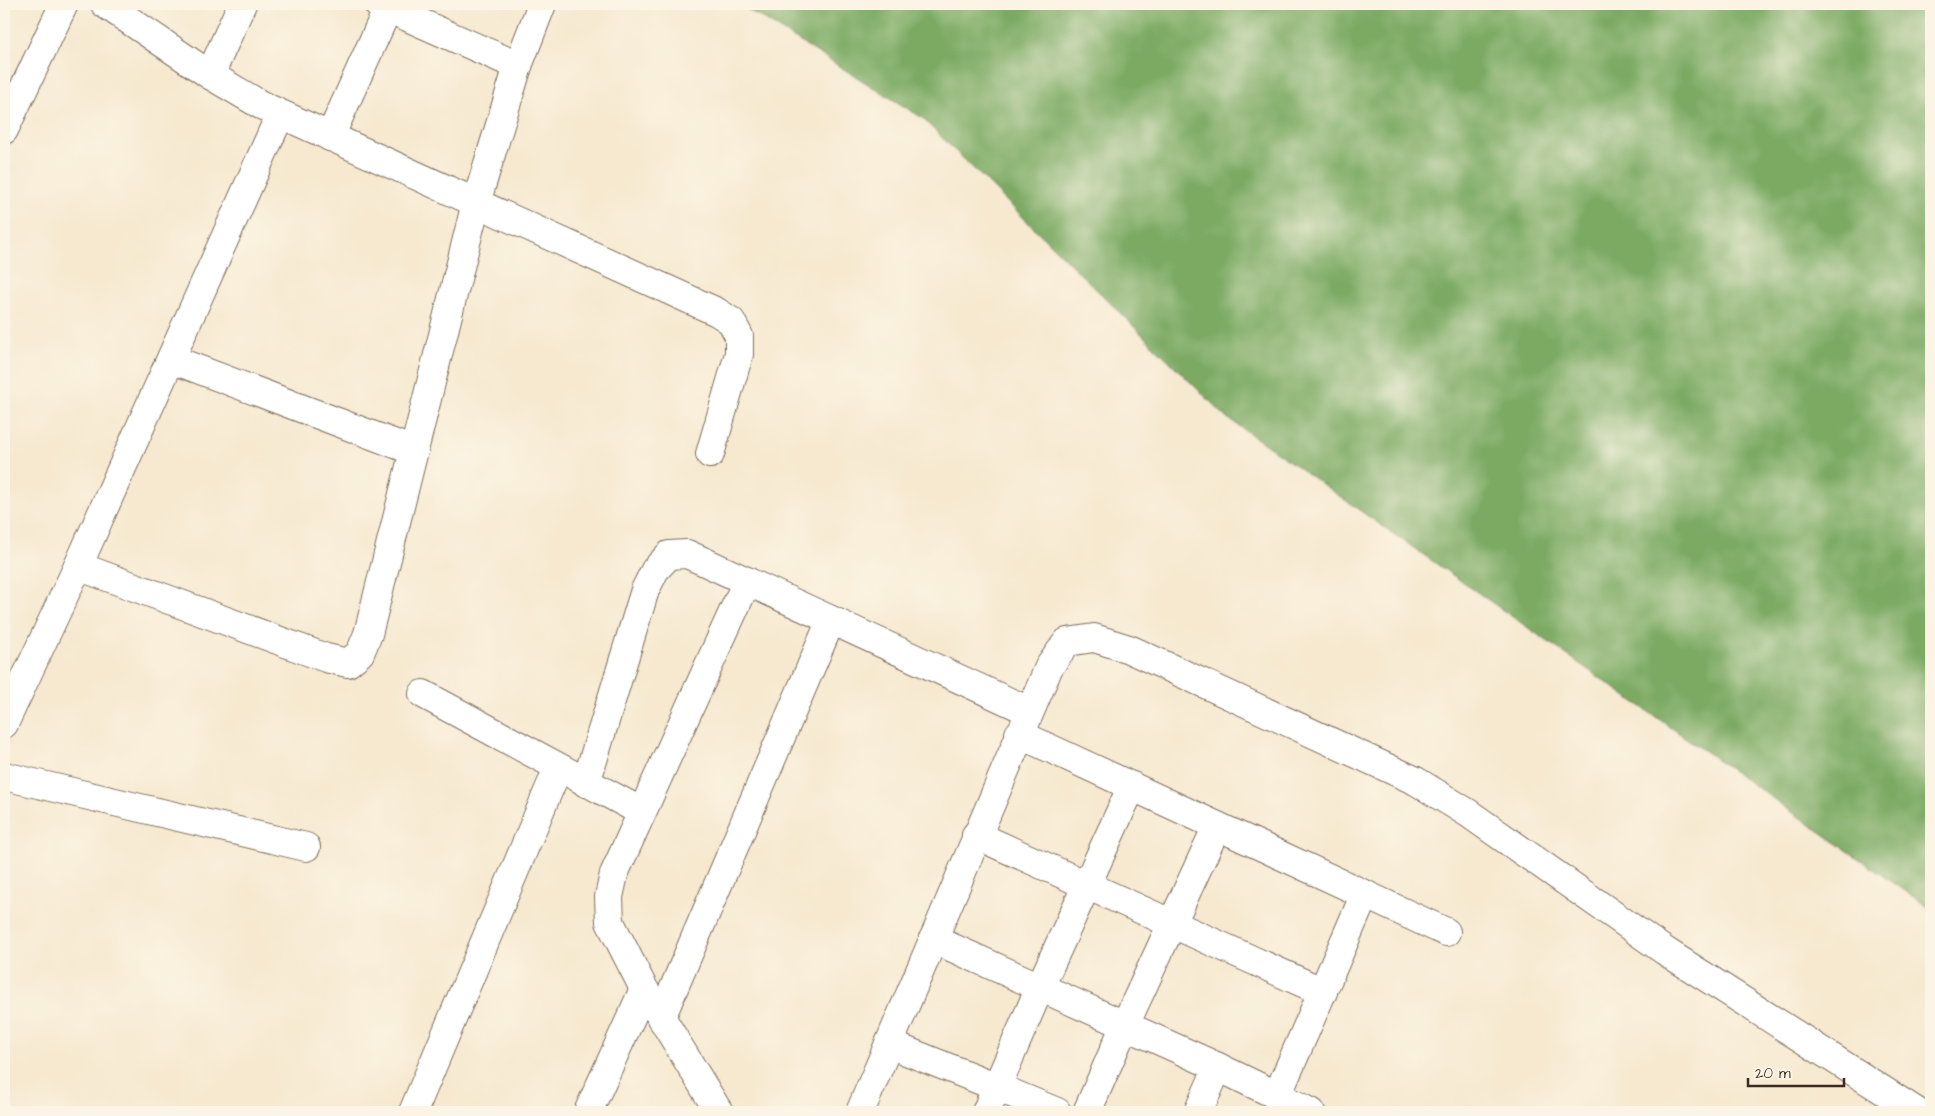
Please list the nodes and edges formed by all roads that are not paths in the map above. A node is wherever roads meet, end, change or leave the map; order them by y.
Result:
1 (64, 4) edge
2 (105, 4) edge
3 (242, 4) edge
4 (542, 4) edge
5 (383, 6) edge
6 (518, 66) junction
7 (210, 75) junction
8 (280, 114) junction
9 (4, 130) edge
10 (330, 137) junction
11 (476, 203) junction
12 (170, 359) junction
13 (414, 451) junction
14 (710, 454) dead end
15 (78, 566) junction
16 (747, 581) junction
17 (831, 620) junction
18 (423, 694) dead end
19 (1024, 723) junction
20 (4, 724) edge
21 (558, 768) junction
22 (4, 776) edge
23 (586, 782) junction
24 (1132, 786) junction
25 (642, 812) junction
26 (1216, 826) junction
27 (976, 835) junction
28 (306, 847) dead end
29 (1088, 886) junction
30 (1364, 894) junction
31 (1172, 924) junction
32 (1446, 932) dead end
33 (933, 939) junction
34 (1040, 987) junction
35 (644, 989) junction
36 (1322, 992) junction
37 (661, 1018) junction
38 (1125, 1025) junction
39 (889, 1044) junction
40 (1218, 1066) junction
41 (997, 1087) junction
42 (1277, 1096) junction
43 (412, 1112) edge
44 (588, 1112) edge
45 (719, 1112) edge
46 (860, 1112) edge
47 (986, 1112) edge
48 (1056, 1112) edge
49 (1087, 1112) edge
50 (1198, 1112) edge
51 (1311, 1112) edge
52 (1917, 1112) edge

1 - 9 street
2 - 7 street
3 - 7 street
4 - 6 street
5 - 6 street
5 - 10 street
6 - 11 street
7 - 8 street
8 - 10 street
8 - 12 street
10 - 11 street
11 - 13 street
11 - 14 street
12 - 13 street
12 - 15 street
13 - 15 street
15 - 20 street
16 - 17 street
16 - 23 street
16 - 25 street
17 - 19 street
17 - 37 street
18 - 21 street
19 - 24 street
19 - 27 street
19 - 52 street
21 - 23 street
21 - 43 street
22 - 28 street
23 - 25 street
24 - 26 street
24 - 29 street
25 - 35 street
26 - 30 street
26 - 31 street
27 - 29 street
27 - 33 street
29 - 31 street
29 - 34 street
30 - 32 street
30 - 36 street
31 - 36 street
31 - 38 street
33 - 34 street
33 - 39 street
34 - 38 street
34 - 41 street
35 - 37 street
35 - 44 street
36 - 42 street
37 - 45 street
38 - 40 street
38 - 49 street
39 - 41 street
39 - 46 street
40 - 42 street
40 - 50 street
41 - 47 street
41 - 48 street
42 - 51 street

